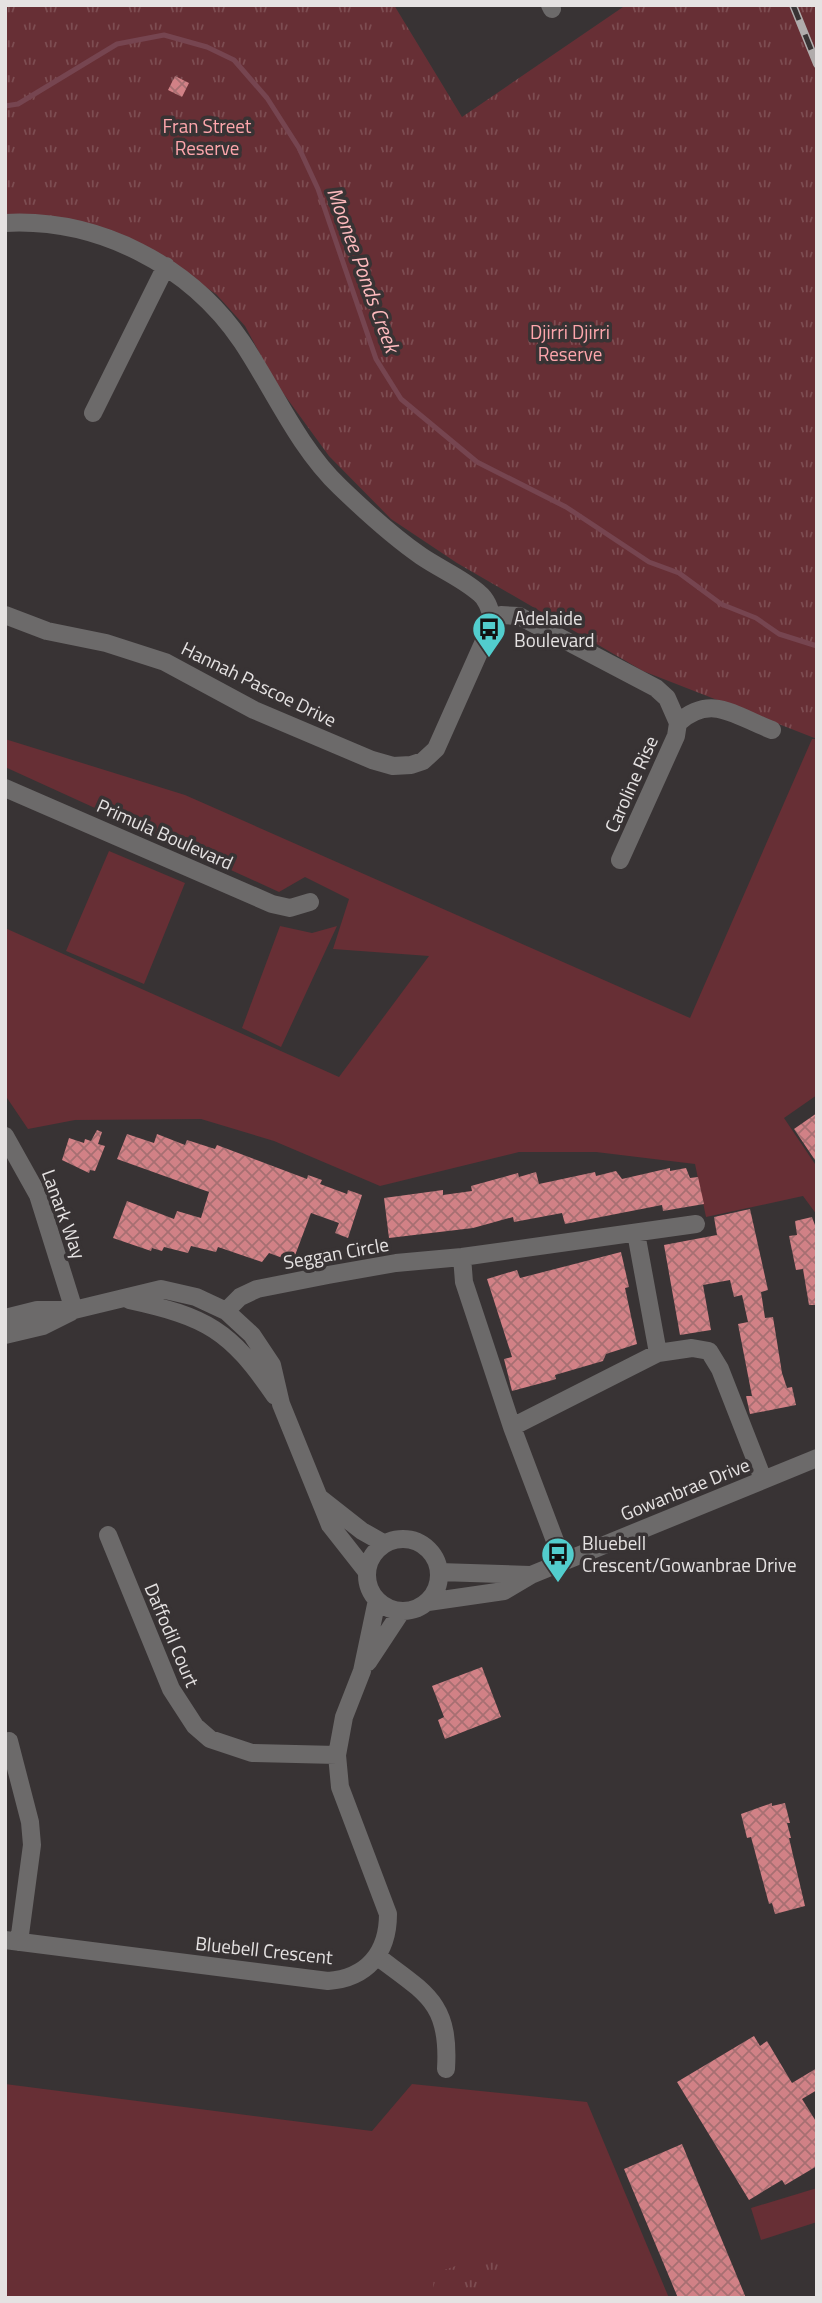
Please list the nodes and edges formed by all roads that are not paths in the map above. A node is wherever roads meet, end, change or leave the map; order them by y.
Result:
1 (5, 223) edge
2 (166, 267) junction
3 (93, 413) dead end
4 (5, 615) edge
5 (493, 621) junction
6 (678, 723) junction
7 (772, 730) dead end
8 (5, 788) edge
9 (620, 860) dead end
10 (310, 902) dead end
11 (5, 1136) edge
12 (696, 1224) dead end
13 (636, 1233) junction
14 (462, 1257) junction
15 (124, 1299) junction
16 (74, 1310) junction
17 (226, 1311) junction
18 (5, 1318) edge
19 (5, 1335) edge
20 (657, 1353) junction
21 (281, 1404) junction
22 (512, 1427) junction
23 (817, 1458) edge
24 (763, 1479) junction
25 (320, 1498) junction
26 (108, 1535) dead end
27 (385, 1544) junction
28 (563, 1562) junction
29 (367, 1572) junction
30 (439, 1572) junction
31 (531, 1575) junction
32 (377, 1600) junction
33 (428, 1602) junction
34 (401, 1612) junction
35 (362, 1671) junction
36 (9, 1741) dead end
37 (337, 1755) junction
38 (12, 1941) edge
39 (378, 1957) junction
40 (446, 2069) dead end

1 - 2 street
2 - 3 street
2 - 5 street
4 - 5 street, Hannah Pascoe Drive
5 - 6 street
6 - 7 street
6 - 9 street, Caroline Rise
8 - 10 street, Primula Boulevard
11 - 16 street, Lanark Way
12 - 13 street, Seggan Circle
13 - 14 street, Seggan Circle
13 - 20 street
14 - 17 street, Seggan Circle
14 - 22 street
15 - 16 street
15 - 17 street
15 - 21 street
16 - 18 street
16 - 19 street
17 - 21 street
20 - 22 street
20 - 24 street
21 - 25 street
22 - 28 street
23 - 24 street, Gowanbrae Drive
24 - 28 street, Gowanbrae Drive
25 - 27 street
25 - 29 street
26 - 37 street, Daffodil Court
27 - 29 street
27 - 30 street
28 - 31 street, Gowanbrae Drive
29 - 32 street
30 - 31 street, Gowanbrae Drive
30 - 33 street
31 - 33 street, Gowanbrae Drive
32 - 34 street
32 - 35 street
33 - 34 street
34 - 35 street
35 - 37 street
36 - 38 street
37 - 39 street
38 - 39 street, Bluebell Crescent
39 - 40 street

